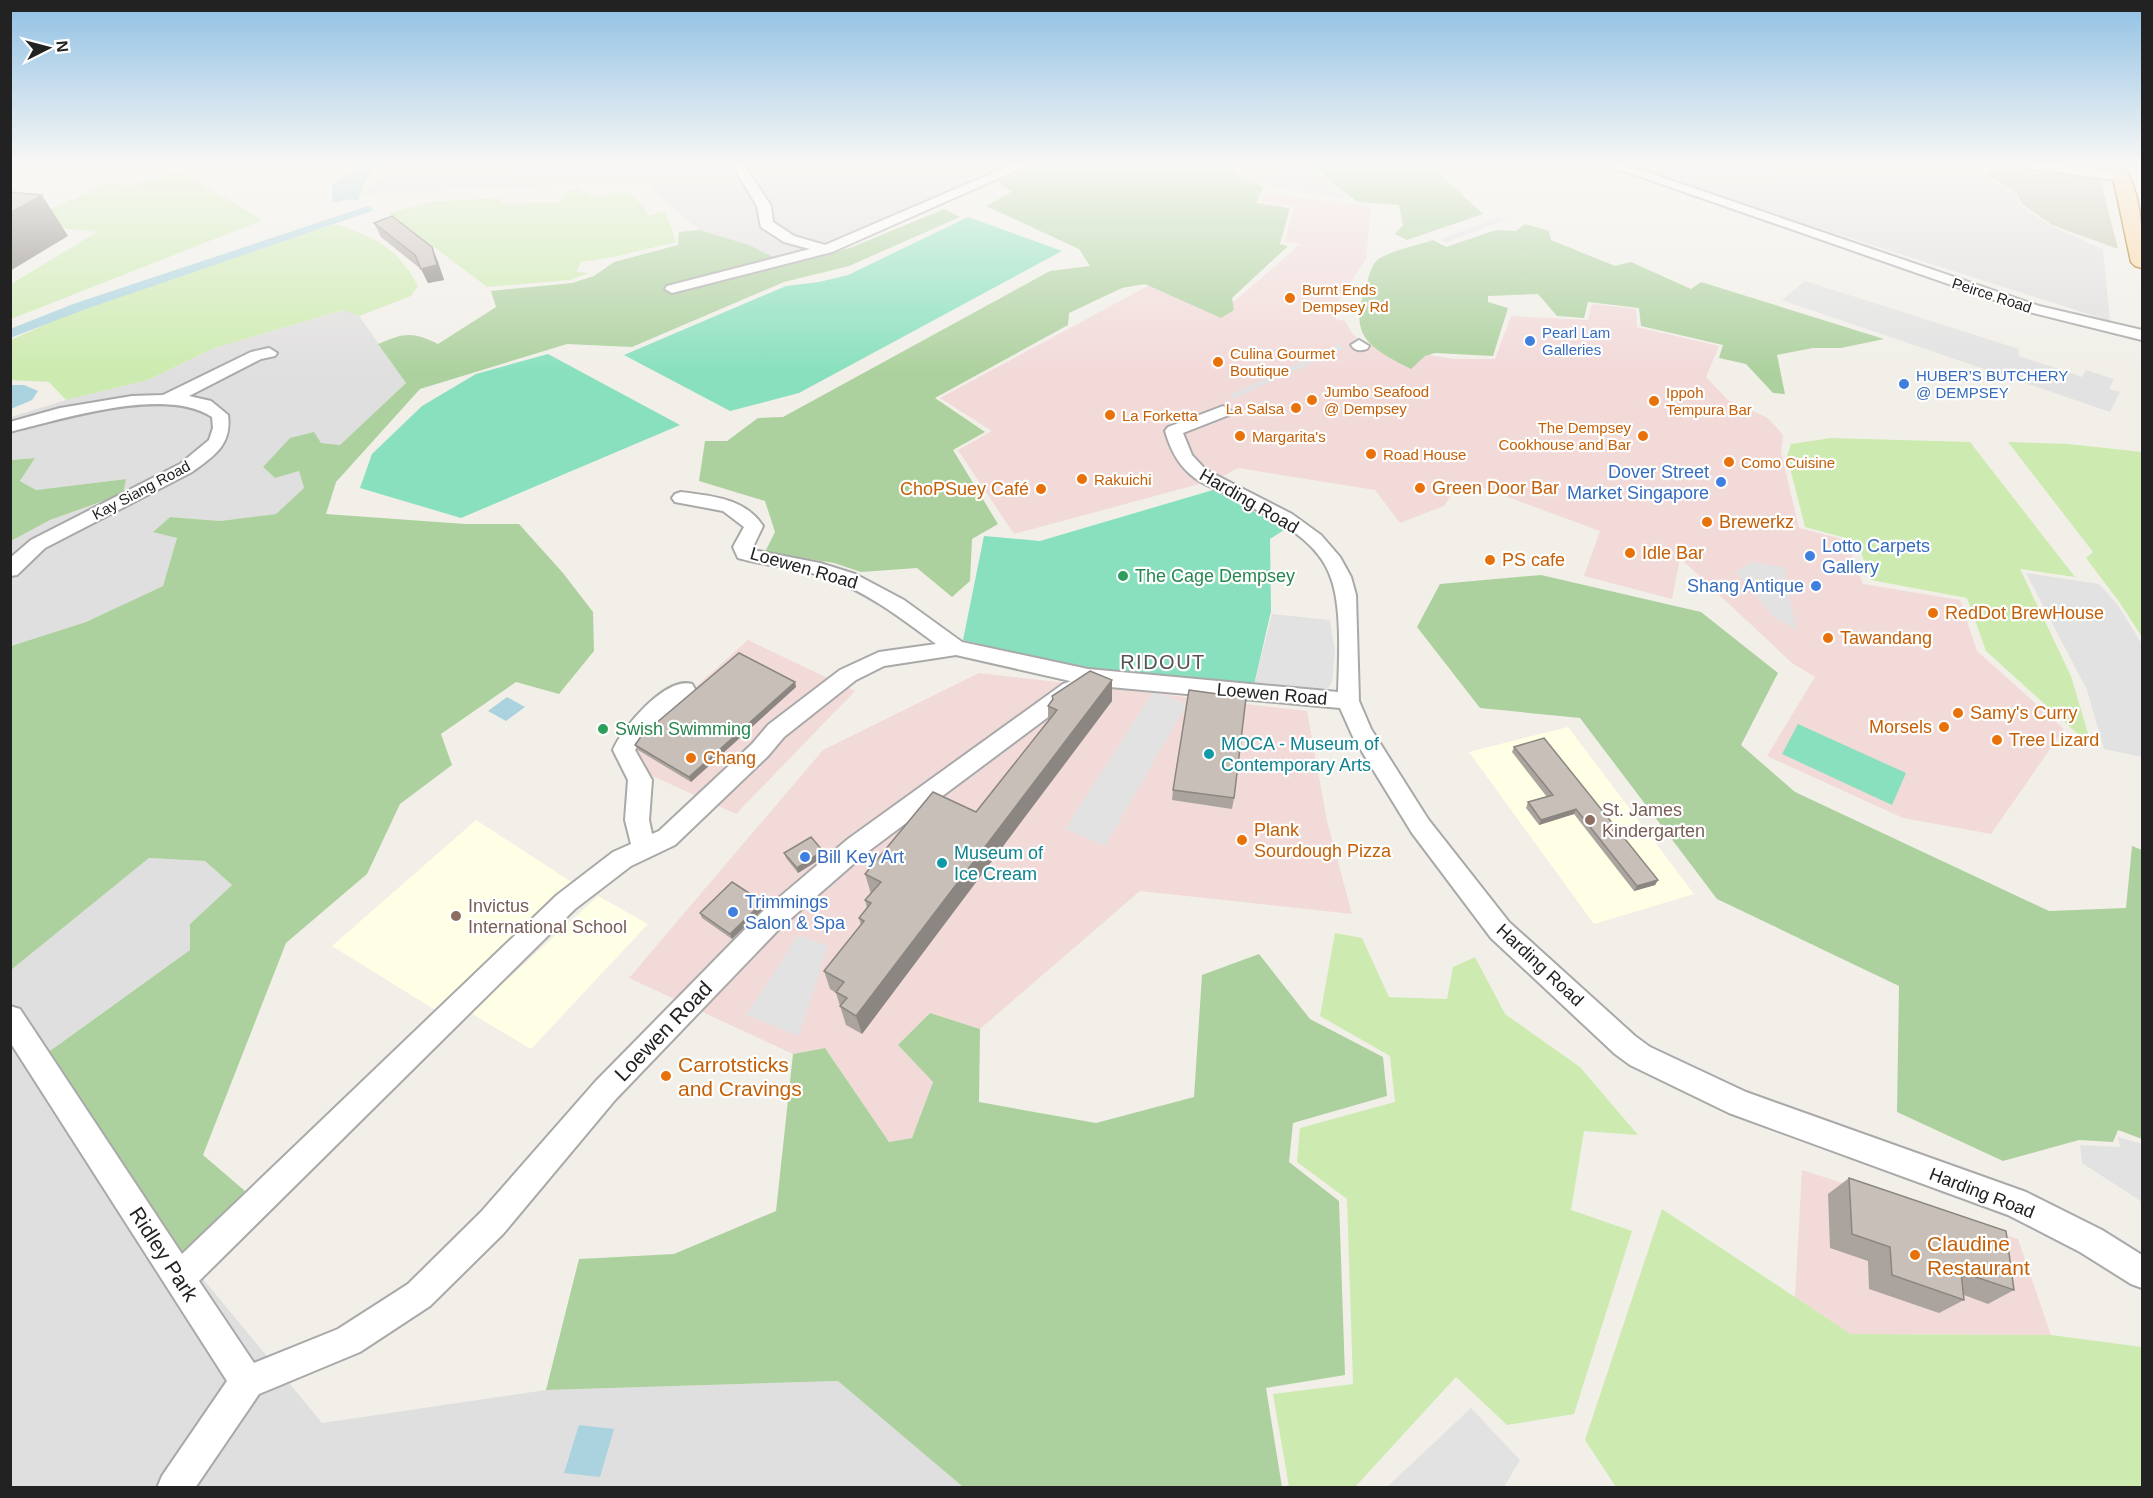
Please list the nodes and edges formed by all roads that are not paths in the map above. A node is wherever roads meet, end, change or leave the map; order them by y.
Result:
1 (780, 233) edge
2 (864, 233) edge
3 (1811, 233) edge
4 (2135, 233) edge
5 (827, 249) junction
6 (2141, 252) edge
7 (672, 290) dead end
8 (2142, 335) edge
9 (269, 353) dead end
10 (166, 400) junction
11 (1223, 411) dead end
12 (10, 428) edge
13 (681, 498) dead end
14 (10, 570) edge
15 (956, 648) junction
16 (1088, 677) junction
17 (684, 689) dead end
18 (1348, 701) junction
19 (644, 849) junction
20 (10, 1018) edge
21 (2142, 1274) edge
22 (180, 1278) junction
23 (247, 1382) junction
24 (174, 1488) edge

1 - 5 street
2 - 5 street
3 - 8 street, Peirce Road
4 - 6 main road
5 - 7 street
9 - 10 street
10 - 12 street, Kay Siang Road
10 - 14 street, Kay Siang Road
11 - 18 street, Harding Road
13 - 15 street, Loewen Road
15 - 16 street, Loewen Road
15 - 19 street, Loewen Road
16 - 18 street, Loewen Road
16 - 23 street, Loewen Road
17 - 19 street
18 - 21 street, Harding Road
19 - 22 street, Loewen Road
20 - 22 street, Ridley Park
22 - 23 street, Ridley Park
23 - 24 street

